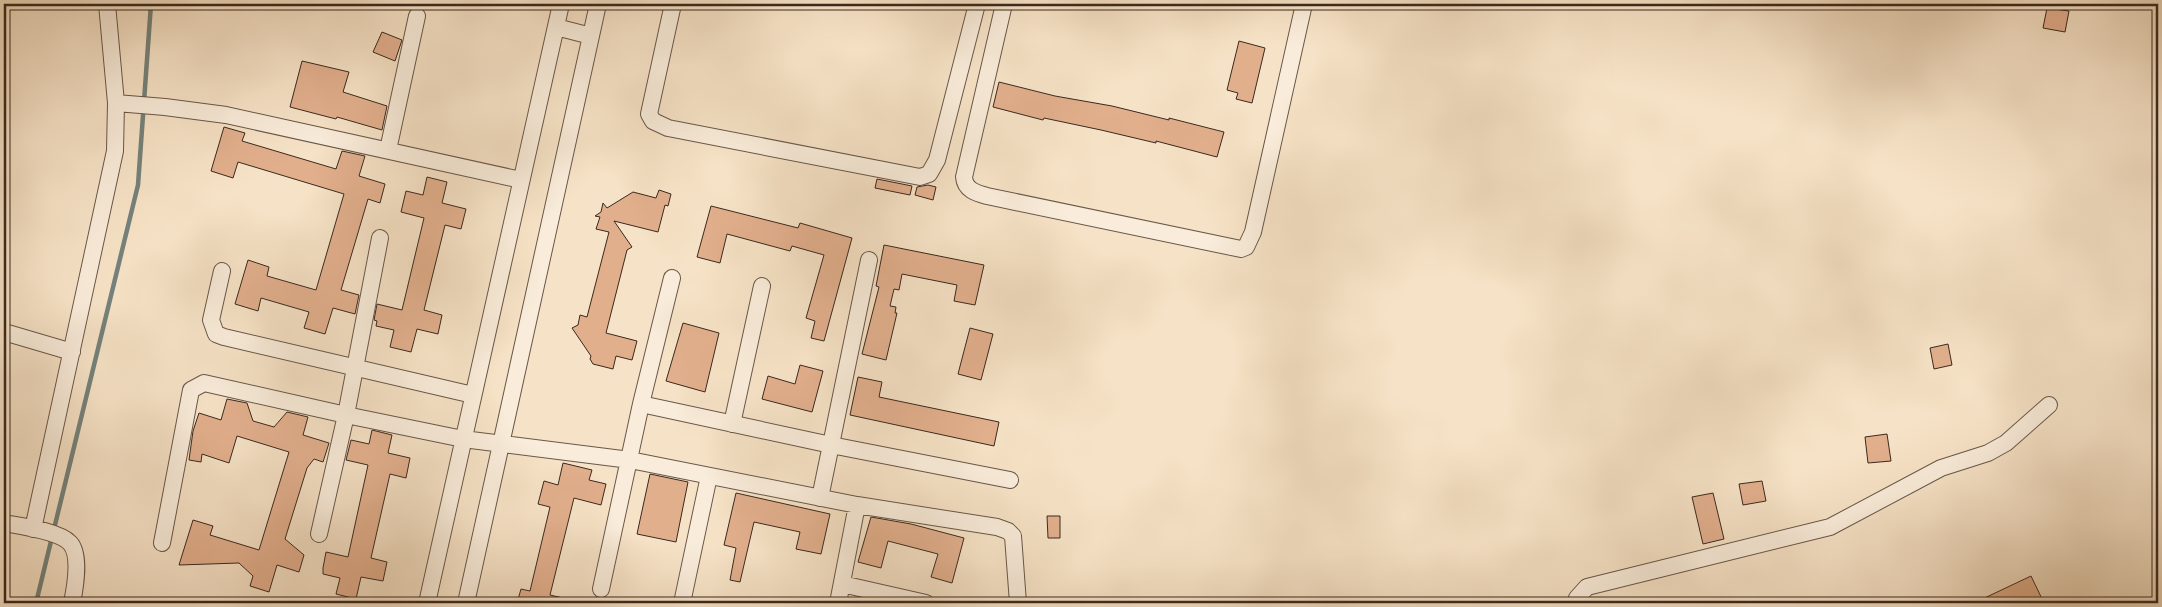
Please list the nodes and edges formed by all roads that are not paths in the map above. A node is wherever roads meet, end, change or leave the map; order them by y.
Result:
1 (108, 4) edge
2 (560, 4) edge
3 (598, 4) edge
4 (673, 4) edge
5 (977, 4) edge
6 (1004, 4) edge
7 (1304, 4) edge
8 (418, 16) dead end
9 (556, 27) junction
10 (591, 36) junction
11 (116, 103) junction
12 (388, 150) junction
13 (521, 180) junction
14 (380, 238) dead end
15 (869, 260) dead end
16 (222, 271) dead end
17 (672, 278) dead end
18 (762, 286) dead end
19 (4, 332) edge
20 (72, 352) junction
21 (354, 367) junction
22 (473, 395) junction
23 (641, 404) junction
24 (2048, 405) dead end
25 (346, 415) junction
26 (732, 424) junction
27 (463, 439) junction
28 (501, 443) junction
29 (831, 445) junction
30 (630, 460) junction
31 (709, 476) junction
32 (1010, 480) dead end
33 (820, 498) junction
34 (857, 505) junction
35 (4, 523) edge
36 (46, 533) junction
37 (319, 534) dead end
38 (162, 543) dead end
39 (842, 584) junction
40 (600, 589) dead end
41 (72, 603) edge
42 (427, 603) edge
43 (466, 603) edge
44 (682, 603) edge
45 (838, 603) edge
46 (926, 603) edge
47 (1018, 603) edge
48 (1578, 603) edge

1 - 11 street
2 - 9 street
3 - 10 street
4 - 5 street
6 - 7 street
8 - 12 street
9 - 10 street
9 - 13 street
10 - 28 street
11 - 12 street
11 - 20 street
12 - 13 street
13 - 22 street
14 - 21 street
15 - 29 street
16 - 21 street
17 - 23 street
18 - 26 street
19 - 20 street
20 - 36 street
21 - 22 street
21 - 25 street
22 - 27 street
23 - 26 street
23 - 30 street
24 - 48 street
25 - 27 street
25 - 37 street
25 - 38 street
26 - 29 street
27 - 28 street
27 - 42 street
28 - 30 street
28 - 43 street
29 - 32 street
29 - 33 street
30 - 31 street
30 - 40 street
31 - 33 street
31 - 44 street
33 - 34 street
34 - 39 street
34 - 47 street
35 - 36 street
36 - 41 street
39 - 45 street
39 - 46 street

